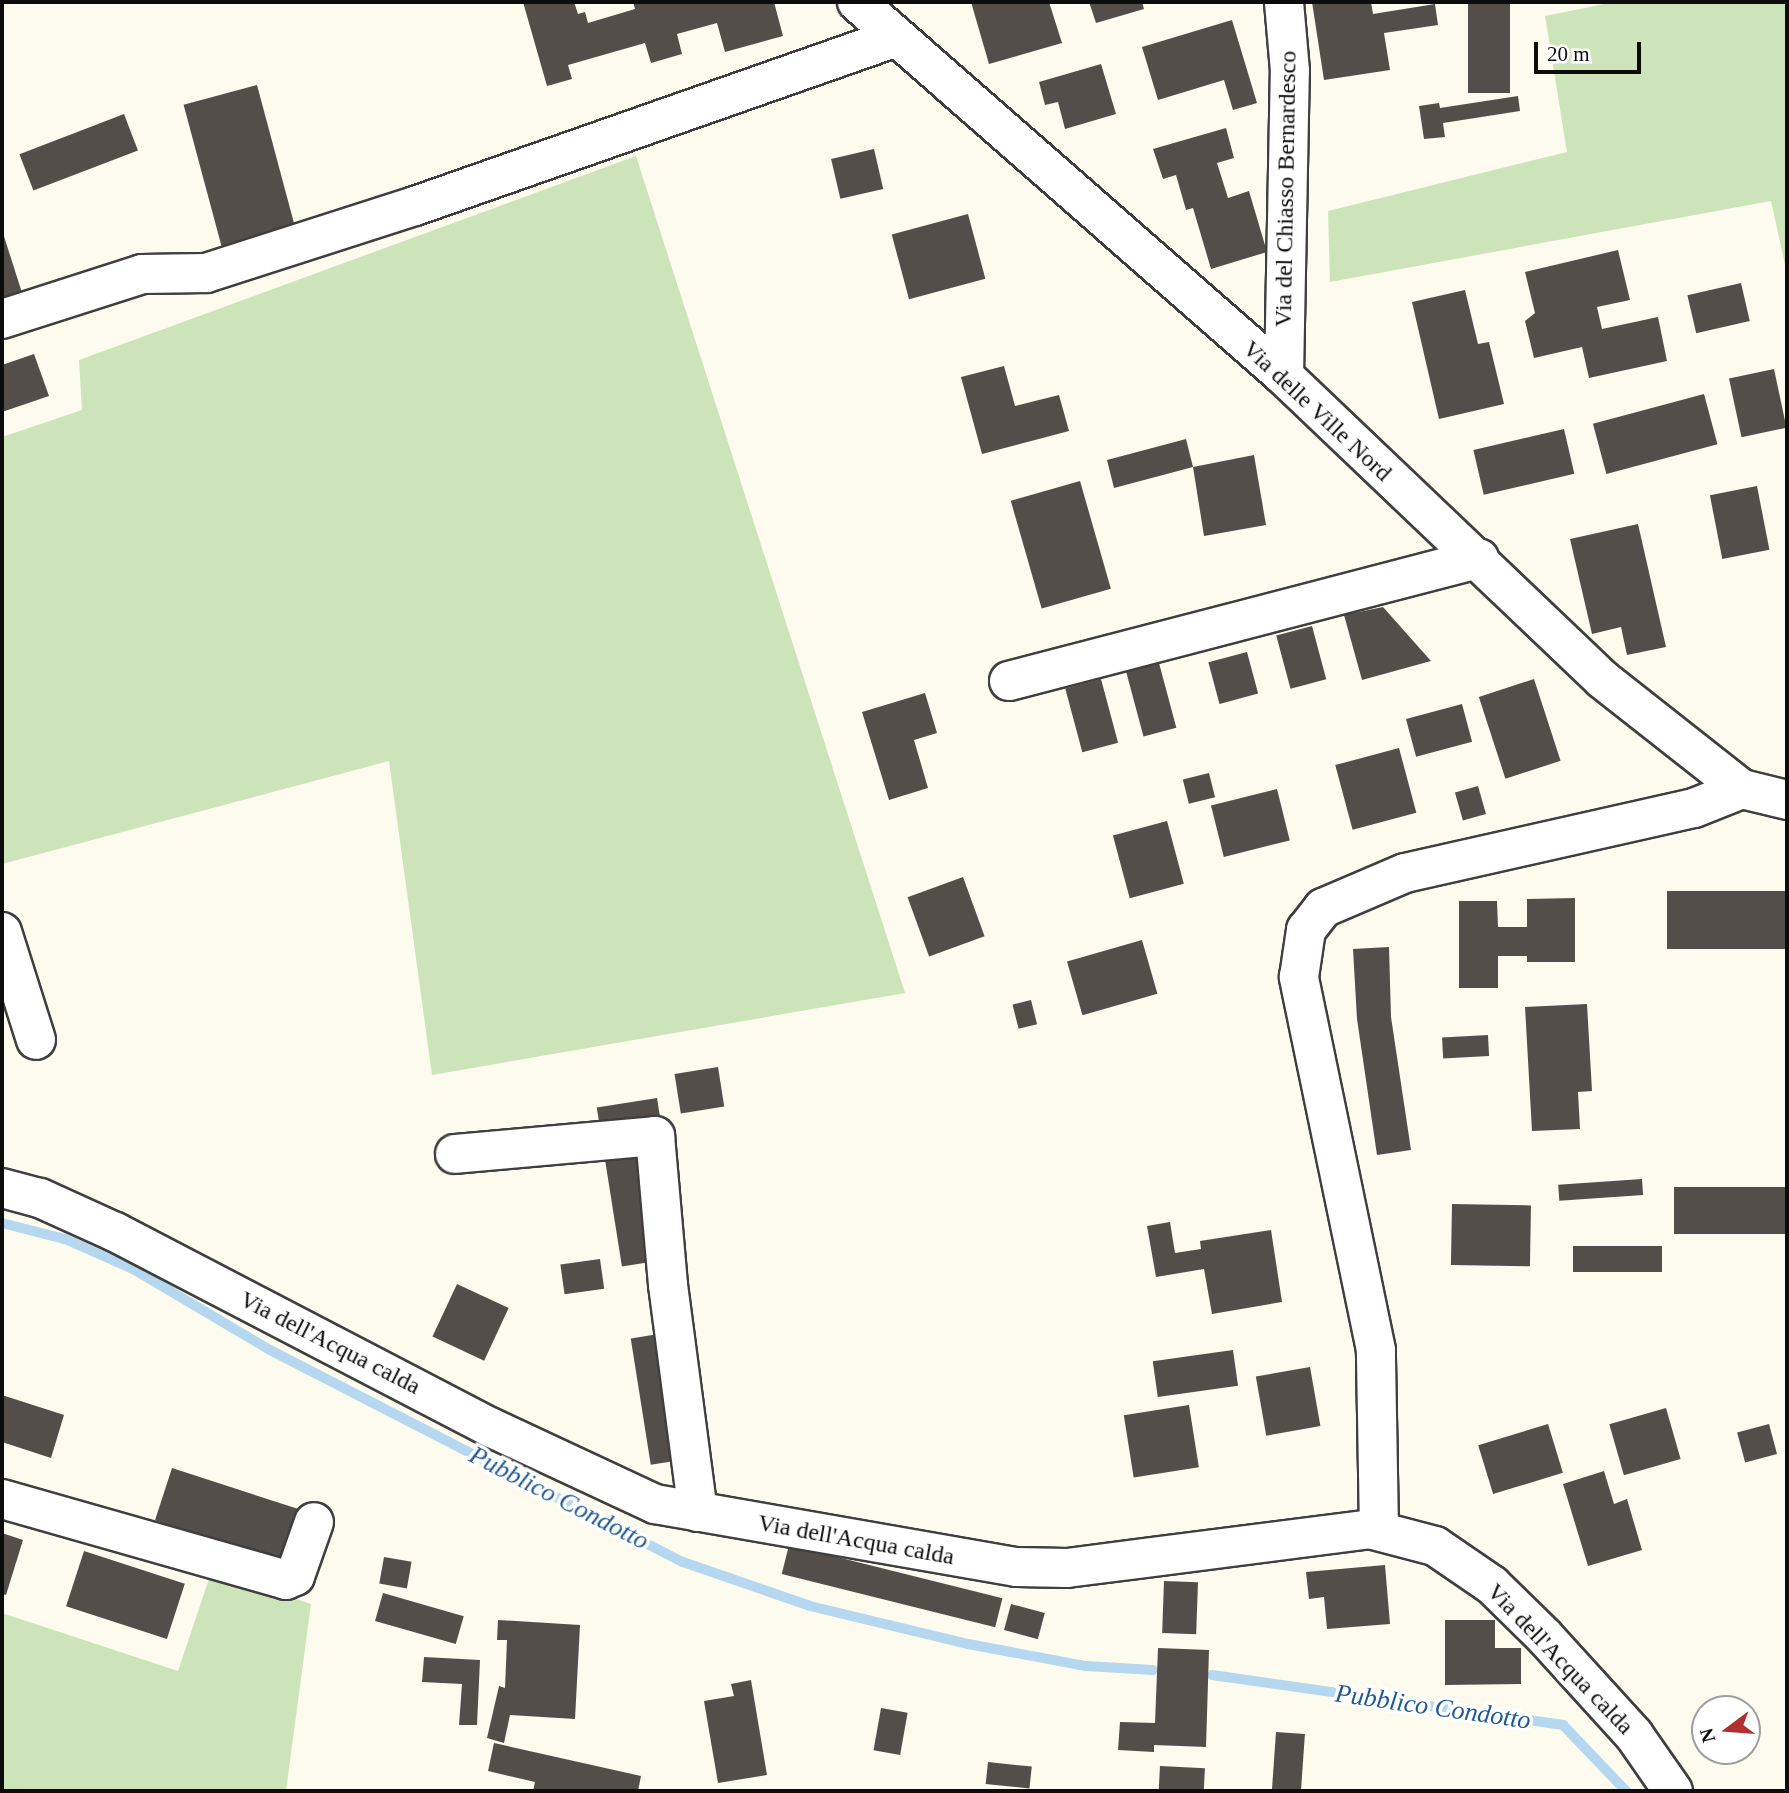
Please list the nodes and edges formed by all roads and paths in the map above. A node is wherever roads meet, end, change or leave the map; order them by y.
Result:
1 (857, 2) edge
2 (1284, 2) edge
3 (894, 38) junction
4 (2, 319) edge
5 (1284, 376) junction
6 (1479, 559) junction
7 (1009, 681) dead end
8 (1741, 789) junction
9 (1787, 800) edge
10 (2, 932) edge
11 (36, 1040) dead end
12 (455, 1154) dead end
13 (2, 1188) edge
14 (2, 1499) edge
15 (698, 1512) junction
16 (314, 1522) dead end
17 (1379, 1530) junction
18 (1673, 1791) edge

1 - 3 street, Via delle Ville Nord
2 - 5 street, Via del Chiasso Bernardesco
3 - 4 street
3 - 5 street, Via delle Ville Nord
5 - 6 street, Via delle Ville Nord
6 - 7 street
6 - 8 street, Via delle Ville Nord
8 - 9 street, Via delle Ville Nord
8 - 17 street
10 - 11 street
12 - 15 street
13 - 15 street, Via dell'Acqua calda
14 - 16 street
15 - 17 street, Via dell'Acqua calda
17 - 18 street, Via dell'Acqua calda

